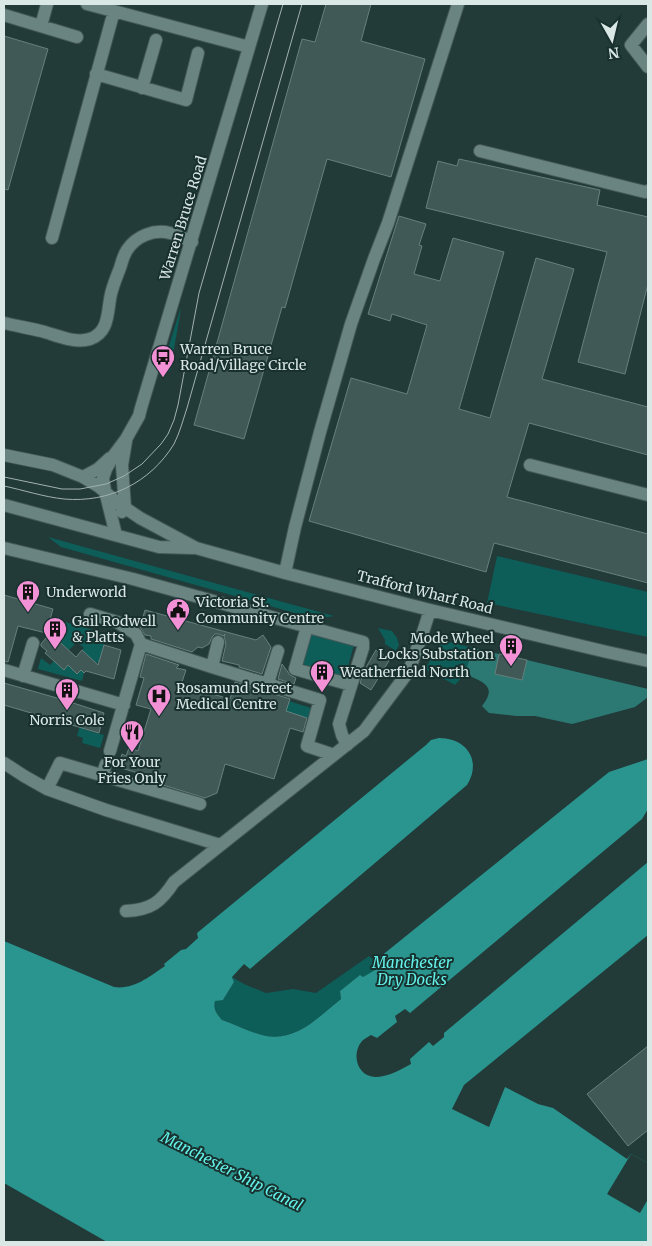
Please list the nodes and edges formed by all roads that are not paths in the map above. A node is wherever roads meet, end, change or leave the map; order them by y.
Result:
1 (47, 4) edge
2 (88, 4) edge
3 (262, 4) edge
4 (458, 4) edge
5 (114, 11) junction
6 (4, 15) edge
7 (648, 24) edge
8 (42, 26) junction
9 (77, 37) dead end
10 (156, 40) dead end
11 (249, 47) junction
12 (198, 53) dead end
13 (648, 67) edge
14 (96, 74) junction
15 (142, 88) junction
16 (480, 151) dead end
17 (648, 191) edge
18 (52, 238) dead end
19 (192, 242) junction
20 (4, 323) edge
21 (126, 439) junction
22 (4, 455) edge
23 (114, 455) junction
24 (530, 465) dead end
25 (83, 477) junction
26 (104, 492) junction
27 (648, 495) edge
28 (4, 505) edge
29 (125, 508) junction
30 (112, 519) junction
31 (85, 526) junction
32 (116, 535) junction
33 (4, 548) edge
34 (196, 548) junction
35 (285, 573) junction
36 (430, 610) junction
37 (90, 614) dead end
38 (307, 627) junction
39 (218, 642) dead end
40 (33, 643) dead end
41 (141, 644) junction
42 (278, 651) dead end
43 (648, 661) edge
44 (212, 667) junction
45 (4, 670) edge
46 (24, 676) junction
47 (268, 683) junction
48 (351, 685) junction
49 (124, 705) junction
50 (347, 745) junction
51 (334, 755) junction
52 (4, 763) edge
53 (106, 764) junction
54 (47, 788) junction
55 (200, 804) dead end
56 (220, 845) junction
57 (126, 911) dead end

1 - 8 street
2 - 5 street
3 - 11 street, Warren Bruce Road
4 - 35 street
5 - 11 street
5 - 14 street
6 - 8 street
7 - 13 street
8 - 9 street
10 - 15 street
11 - 19 street, Warren Bruce Road
12 - 15 street
14 - 15 street
14 - 18 street
16 - 17 street
19 - 20 street
19 - 21 street, Warren Bruce Road
21 - 23 street, Warren Bruce Road
21 - 29 street, Warren Bruce Road
22 - 25 street, Trafford Wharf Road
23 - 25 street
23 - 26 street, Warren Bruce Road
24 - 27 street
25 - 26 street, Trafford Wharf Road
26 - 29 street, Trafford Wharf Road
26 - 30 street, Warren Bruce Road
28 - 31 street, Trafford Wharf Road
29 - 30 street
29 - 34 street, Trafford Wharf Road
30 - 31 street
30 - 32 street, Warren Bruce Road
31 - 32 street, Trafford Wharf Road
32 - 34 street, Trafford Wharf Road
33 - 38 street
34 - 35 street, Trafford Wharf Road
35 - 36 street, Trafford Wharf Road
36 - 43 street, Trafford Wharf Road
36 - 50 street
37 - 41 street
38 - 48 street
38 - 48 street
39 - 44 street
40 - 46 street
41 - 44 street
41 - 49 street
42 - 47 street
44 - 47 street
45 - 46 street
46 - 49 street
47 - 51 street
48 - 50 street
49 - 53 street
50 - 51 street
51 - 56 street
52 - 54 street
53 - 54 street
53 - 55 street
54 - 56 street
56 - 57 street

